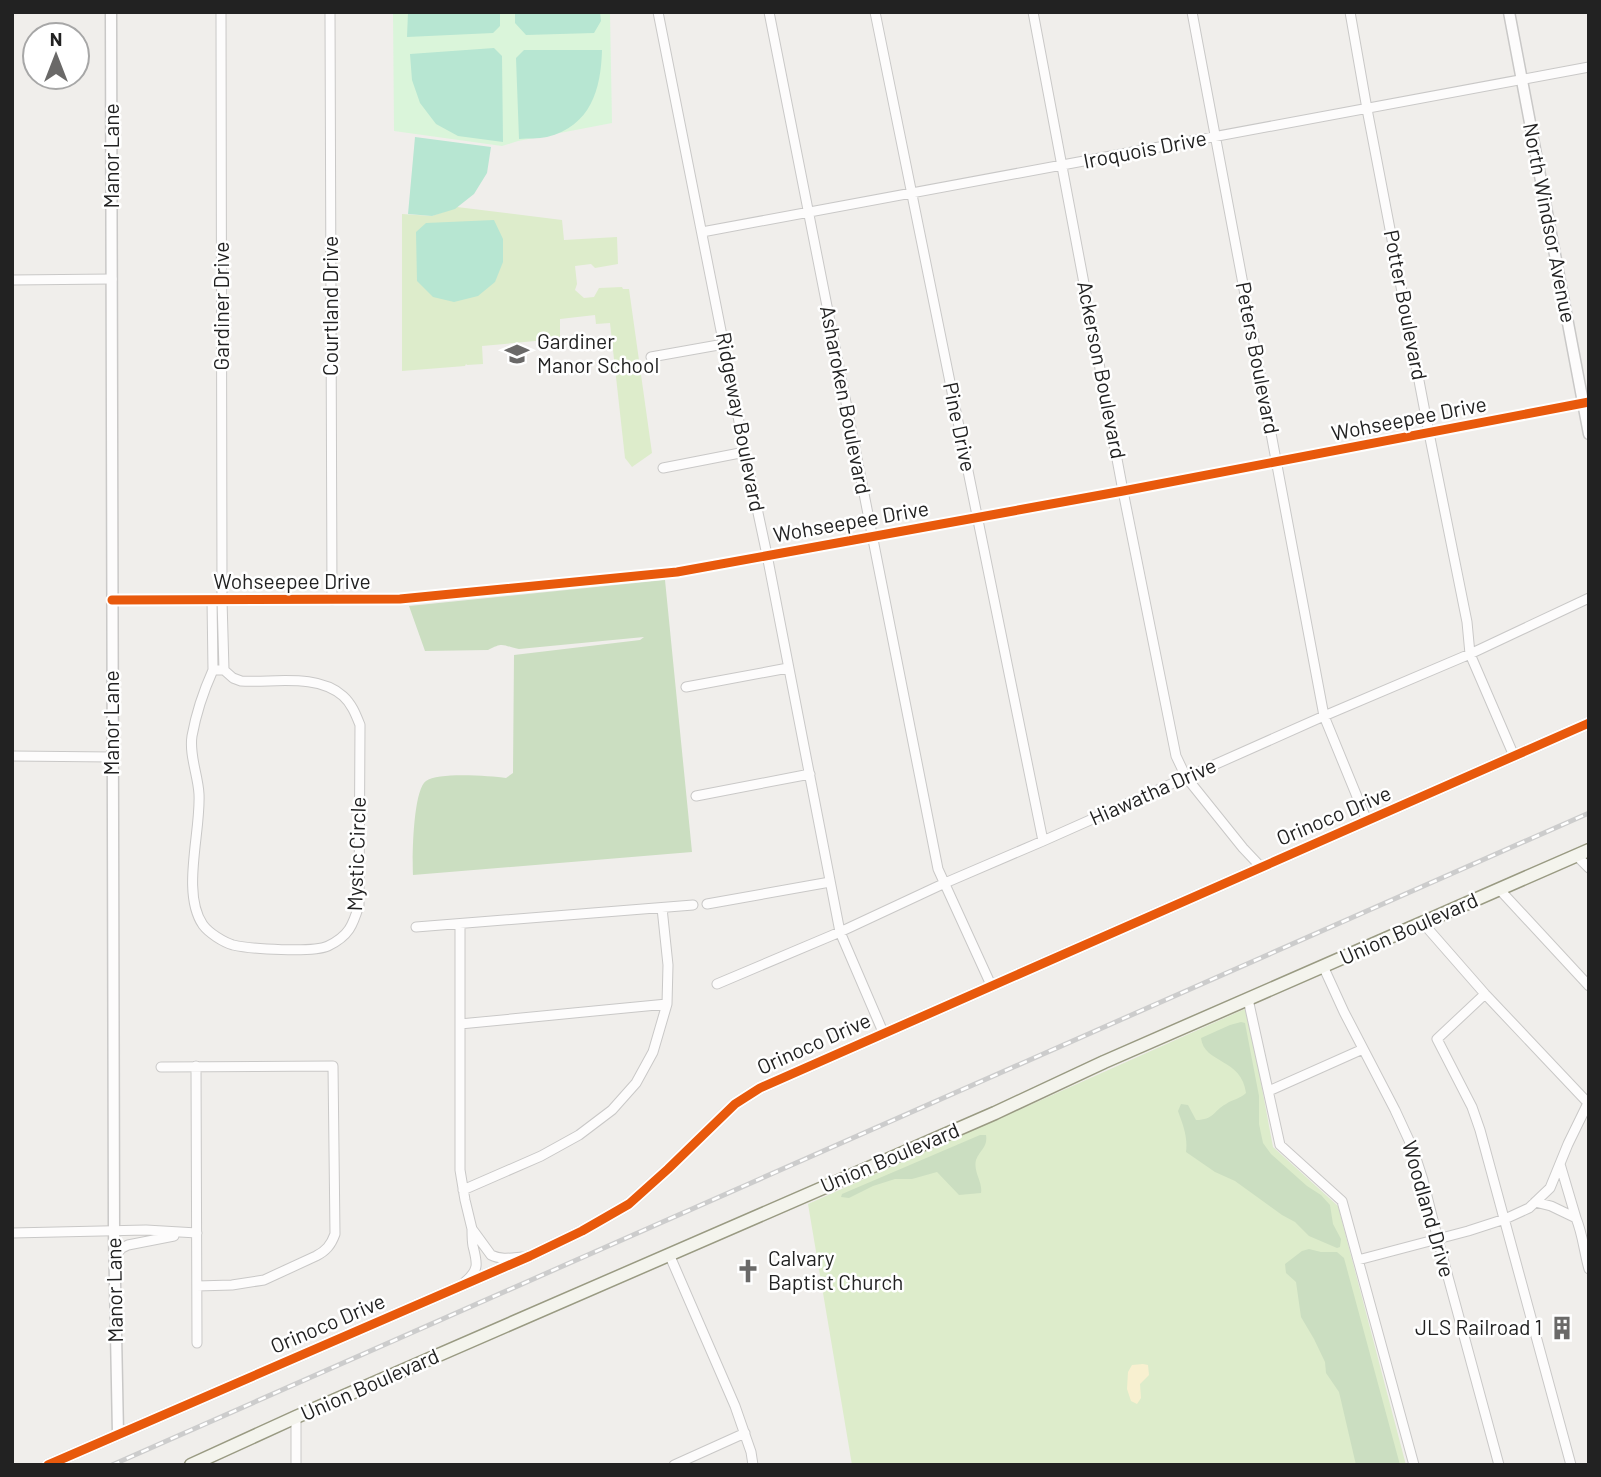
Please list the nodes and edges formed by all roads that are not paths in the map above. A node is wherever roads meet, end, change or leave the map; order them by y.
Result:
1 (111, 12) edge
2 (221, 12) edge
3 (330, 12) edge
4 (658, 12) edge
5 (769, 12) edge
6 (875, 12) edge
7 (1032, 12) edge
8 (1192, 12) edge
9 (1350, 12) edge
10 (1509, 12) edge
11 (1589, 67) edge
12 (1522, 80) junction
13 (1367, 109) junction
14 (1214, 137) junction
15 (1063, 166) junction
16 (911, 194) junction
17 (808, 213) junction
18 (702, 232) junction
19 (113, 279) junction
20 (12, 280) edge
21 (724, 344) junction
22 (652, 357) dead end
23 (1586, 403) edge
24 (1429, 433) junction
25 (1589, 434) edge
26 (745, 452) junction
27 (1277, 461) junction
28 (663, 468) dead end
29 (1124, 491) junction
30 (978, 517) junction
31 (873, 537) junction
32 (767, 555) junction
33 (1589, 598) edge
34 (112, 600) junction
35 (217, 600) junction
36 (332, 600) junction
37 (1470, 654) junction
38 (788, 668) junction
39 (213, 670) junction
40 (224, 670) junction
41 (686, 687) dead end
42 (1324, 716) junction
43 (1589, 723) edge
44 (12, 755) edge
45 (1514, 756) junction
46 (112, 757) junction
47 (810, 774) junction
48 (1186, 777) junction
49 (696, 796) dead end
50 (1367, 821) junction
51 (1043, 841) junction
52 (1589, 850) edge
53 (1576, 855) junction
54 (1260, 866) junction
55 (1589, 868) edge
56 (830, 882) junction
57 (944, 883) junction
58 (1499, 889) junction
59 (707, 904) dead end
60 (693, 905) dead end
61 (662, 908) junction
62 (1422, 922) junction
63 (460, 925) junction
64 (416, 927) dead end
65 (840, 932) junction
66 (1324, 966) junction
67 (717, 984) dead end
68 (991, 985) junction
69 (1589, 986) edge
70 (1485, 994) junction
71 (1248, 999) junction
72 (667, 1004) junction
73 (460, 1024) junction
74 (883, 1032) junction
75 (1363, 1049) junction
76 (197, 1066) junction
77 (161, 1067) dead end
78 (1269, 1091) junction
79 (1588, 1103) edge
80 (1560, 1164) junction
81 (463, 1190) junction
82 (1535, 1202) junction
83 (1576, 1218) junction
84 (1504, 1219) junction
85 (1589, 1227) edge
86 (472, 1229) junction
87 (114, 1232) junction
88 (12, 1233) edge
89 (193, 1233) junction
90 (1438, 1240) junction
91 (669, 1254) junction
92 (115, 1256) junction
93 (530, 1256) junction
94 (1358, 1260) junction
95 (1589, 1269) edge
96 (197, 1286) junction
97 (461, 1286) junction
98 (197, 1343) dead end
99 (296, 1417) junction
100 (745, 1433) junction
101 (118, 1434) junction
102 (48, 1465) edge
103 (191, 1465) edge
104 (296, 1465) edge
105 (674, 1465) edge
106 (753, 1465) edge
107 (1414, 1465) edge
108 (1499, 1465) edge
109 (1571, 1465) edge

1 - 19 street, Manor Lane
2 - 35 street, Gardiner Drive
3 - 36 street, Courtland Drive
4 - 18 street, Ridgeway Boulevard
5 - 17 street, Asharoken Boulevard
6 - 16 street, Pine Drive
7 - 15 street, Ackerson Boulevard
8 - 14 street, Peters Boulevard
9 - 13 street, Potter Boulevard
10 - 12 street, North Windsor Avenue
11 - 12 street, Iroquois Drive
12 - 13 street, Iroquois Drive
12 - 23 street, North Windsor Avenue
13 - 14 street, Iroquois Drive
13 - 24 street, Potter Boulevard
14 - 15 street, Iroquois Drive
14 - 27 street, Peters Boulevard
15 - 16 street, Iroquois Drive
15 - 29 street, Ackerson Boulevard
16 - 17 street, Iroquois Drive
16 - 30 street, Pine Drive
17 - 18 street, Iroquois Drive
17 - 31 street, Asharoken Boulevard
18 - 21 street, Ridgeway Boulevard
19 - 20 street
19 - 34 street, Manor Lane
21 - 22 street
21 - 26 street, Ridgeway Boulevard
23 - 24 street, Wohseepee Drive
23 - 25 street, North Windsor Avenue
24 - 27 street, Wohseepee Drive
24 - 37 street, Potter Boulevard
26 - 28 street
26 - 32 street, Ridgeway Boulevard
27 - 29 street, Wohseepee Drive
27 - 42 street, Peters Boulevard
29 - 30 street, Wohseepee Drive
29 - 48 street, Ackerson Boulevard
30 - 31 street, Wohseepee Drive
30 - 51 street, Pine Drive
31 - 32 street, Wohseepee Drive
31 - 57 street, Asharoken Boulevard
32 - 36 street, Wohseepee Drive
32 - 38 street, Ridgeway Boulevard
33 - 37 street, Hiawatha Drive
34 - 35 street, Wohseepee Drive
34 - 46 street, Manor Lane
35 - 36 street, Wohseepee Drive
35 - 39 street, Mystic Circle
35 - 40 street
37 - 42 street, Hiawatha Drive
37 - 45 street, Potter Boulevard
38 - 41 street
38 - 47 street, Ridgeway Boulevard
39 - 40 street, Mystic Circle
39 - 40 street, Mystic Circle
42 - 48 street, Hiawatha Drive
42 - 50 street, Peters Boulevard
43 - 45 street, Orinoco Drive
44 - 46 street
45 - 50 street, Orinoco Drive
46 - 87 street, Manor Lane
47 - 49 street
47 - 56 street, Ridgeway Boulevard
48 - 51 street, Hiawatha Drive
48 - 54 street, Ackerson Boulevard
50 - 54 street, Orinoco Drive
51 - 57 street, Hiawatha Drive
52 - 53 main road, Union Boulevard
53 - 55 street
53 - 58 main road, Union Boulevard
54 - 68 street, Orinoco Drive
56 - 59 street
56 - 65 street, Ridgeway Boulevard
57 - 65 street, Hiawatha Drive
57 - 68 street, Asharoken Boulevard
58 - 62 main road, Union Boulevard
58 - 69 street
60 - 61 street
61 - 63 street
61 - 72 street
62 - 66 main road, Union Boulevard
62 - 70 street
63 - 64 street
63 - 73 street
65 - 67 street, Hiawatha Drive
65 - 74 street, Ridgeway Boulevard
66 - 71 main road, Union Boulevard
66 - 75 street, Woodland Drive
68 - 74 street, Orinoco Drive
70 - 79 street
70 - 84 street
71 - 78 street
71 - 91 main road, Union Boulevard
72 - 73 street
72 - 81 street
73 - 81 street
74 - 93 street, Orinoco Drive
75 - 78 street
75 - 90 street, Woodland Drive
76 - 77 street
76 - 89 street
76 - 96 street
78 - 94 street
79 - 80 street
80 - 82 street
80 - 83 street
81 - 86 street
82 - 83 street
82 - 84 street
83 - 85 street
83 - 95 street
84 - 90 street
84 - 109 street
86 - 93 street
86 - 97 street
87 - 88 street
87 - 89 street
87 - 92 street, Manor Lane
89 - 92 street
89 - 96 street
90 - 94 street
90 - 108 street, Woodland Drive
91 - 99 main road, Union Boulevard
91 - 100 street
92 - 101 street, Manor Lane
93 - 97 street, Orinoco Drive
94 - 107 street
96 - 98 street
97 - 101 street, Orinoco Drive
99 - 103 main road, Union Boulevard
99 - 104 street
100 - 105 street
100 - 106 street
101 - 102 street, Orinoco Drive

